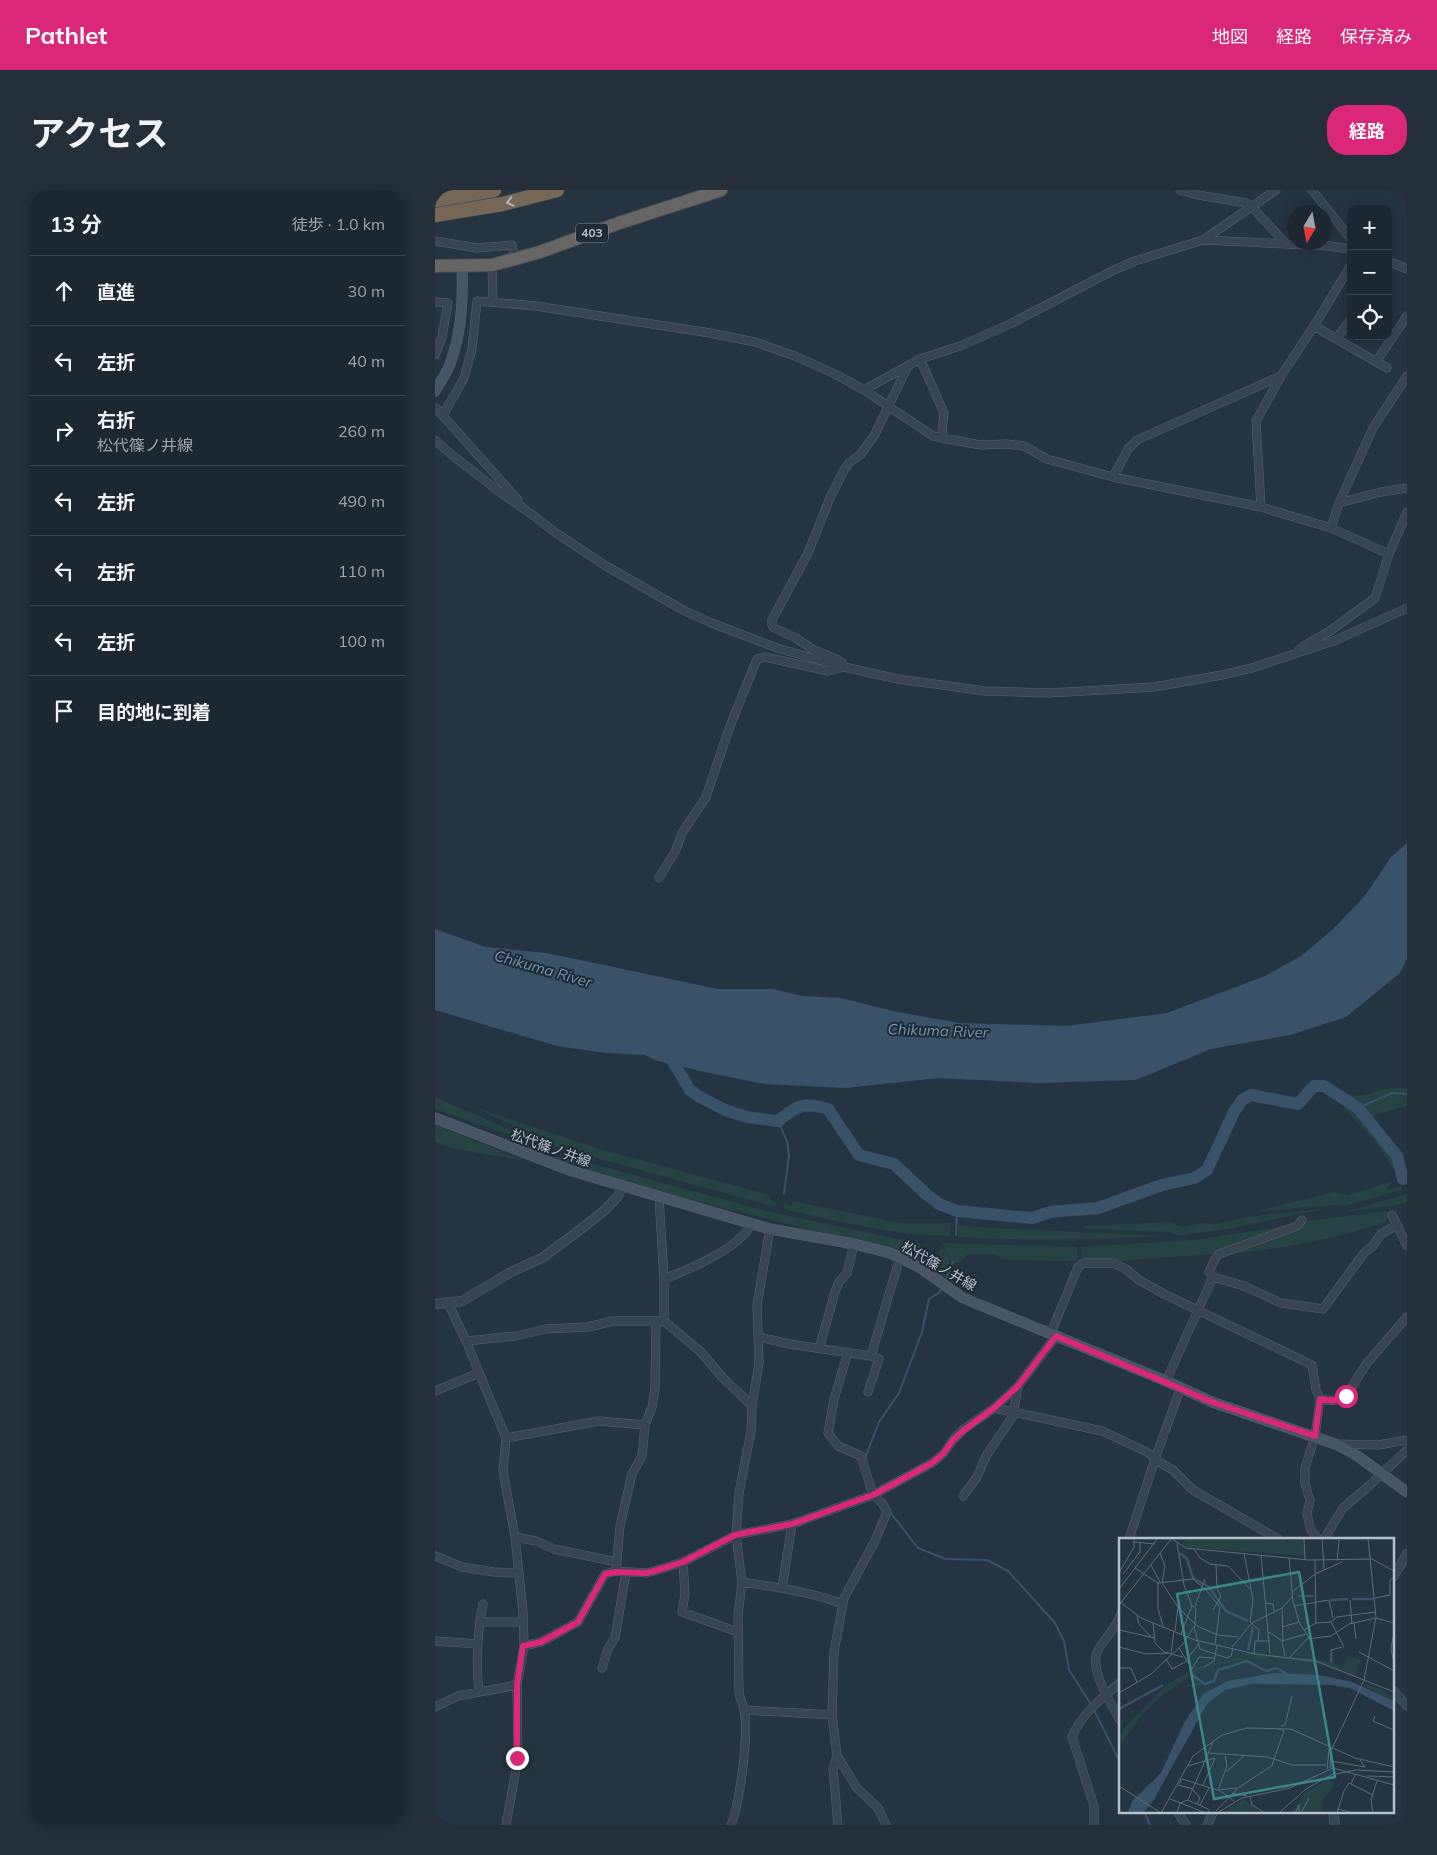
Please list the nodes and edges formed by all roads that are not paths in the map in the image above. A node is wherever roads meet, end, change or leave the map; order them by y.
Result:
1 (494, 190) edge
2 (557, 190) edge
3 (721, 190) edge
4 (1180, 190) edge
5 (1277, 190) edge
6 (1312, 190) edge
7 (435, 200) edge
8 (1252, 207) junction
9 (435, 215) edge
10 (1347, 234) edge
11 (1203, 240) junction
12 (435, 241) edge
13 (1287, 245) joint
14 (1332, 247) edge
15 (1347, 249) edge
16 (515, 259) junction
17 (1392, 263) edge
18 (492, 265) junction
19 (435, 266) edge
20 (462, 266) junction
21 (1407, 269) edge
22 (1347, 272) edge
23 (435, 302) edge
24 (493, 302) junction
25 (1407, 316) edge
26 (1347, 324) edge
27 (1314, 326) junction
28 (1336, 338) junction
29 (435, 355) edge
30 (920, 360) junction
31 (1377, 362) junction
32 (907, 368) junction
33 (1387, 368) dead end
34 (1281, 376) junction
35 (1407, 376) edge
36 (864, 390) junction
37 (435, 391) edge
38 (889, 407) junction
39 (436, 408) edge
40 (443, 415) junction
41 (943, 439) junction
42 (435, 440) edge
43 (1113, 477) junction
44 (1407, 488) edge
45 (1339, 503) junction
46 (1261, 507) junction
47 (527, 510) junction
48 (1407, 512) edge
49 (1331, 528) junction
50 (1389, 554) junction
51 (1407, 608) edge
52 (1295, 654) junction
53 (844, 667) junction
54 (659, 878) dead end
55 (435, 1118) edge
56 (622, 1186) junction
57 (659, 1197) junction
58 (1392, 1215) dead end
59 (1302, 1220) dead end
60 (751, 1224) junction
61 (1397, 1225) junction
62 (770, 1229) junction
63 (854, 1244) junction
64 (1407, 1246) edge
65 (900, 1257) junction
66 (1213, 1277) junction
67 (664, 1279) junction
68 (448, 1303) junction
69 (435, 1304) edge
70 (1197, 1311) junction
71 (1407, 1317) edge
72 (660, 1322) junction
73 (1053, 1335) junction
74 (759, 1336) junction
75 (466, 1341) junction
76 (819, 1349) junction
77 (847, 1352) junction
78 (871, 1356) junction
79 (479, 1374) junction
80 (1166, 1381) junction
81 (1018, 1386) junction
82 (1181, 1387) junction
83 (435, 1391) edge
84 (868, 1392) dead end
85 (1320, 1399) junction
86 (752, 1406) junction
87 (994, 1408) junction
88 (1015, 1412) junction
89 (645, 1425) junction
90 (1315, 1436) junction
91 (506, 1438) junction
92 (1407, 1440) edge
93 (1335, 1444) junction
94 (1407, 1450) edge
95 (1155, 1459) junction
96 (1381, 1474) junction
97 (1407, 1492) edge
98 (873, 1495) junction
99 (963, 1496) dead end
100 (792, 1524) junction
101 (735, 1535) junction
102 (515, 1537) junction
103 (1129, 1538) edge
104 (1276, 1538) edge
105 (1317, 1538) edge
106 (1325, 1538) edge
107 (1407, 1554) edge
108 (435, 1556) edge
109 (617, 1562) junction
110 (683, 1562) junction
111 (616, 1572) junction
112 (626, 1572) junction
113 (518, 1573) junction
114 (1394, 1575) edge
115 (742, 1582) junction
116 (782, 1588) junction
117 (483, 1604) dead end
118 (843, 1604) junction
119 (1119, 1619) edge
120 (479, 1622) junction
121 (523, 1622) junction
122 (738, 1632) junction
123 (435, 1641) edge
124 (478, 1644) junction
125 (523, 1646) junction
126 (602, 1668) dead end
127 (1119, 1684) edge
128 (517, 1685) junction
129 (1394, 1691) edge
130 (479, 1692) junction
131 (1106, 1694) junction
132 (1407, 1706) edge
133 (435, 1707) edge
134 (744, 1710) junction
135 (831, 1715) junction
136 (1119, 1718) edge
137 (837, 1756) junction
138 (1178, 1812) edge
139 (1214, 1812) edge
140 (1333, 1812) edge
141 (507, 1825) edge
142 (731, 1825) edge
143 (838, 1825) edge
144 (886, 1825) edge
145 (1094, 1825) edge
146 (1187, 1825) edge
147 (1207, 1825) edge
148 (1335, 1825) edge

1 - 7 highway
2 -> 9 highway
3 - 16 highway, 403
4 - 8 street
5 - 8 street
6 - 10 street
8 - 11 street
8 - 13 street
11 - 13 street
11 - 30 street
12 - 16 street
14 - 15 street
16 - 18 highway, 403
17 - 21 street
18 - 20 highway, 403
18 - 24 street
19 - 20 highway, 403
20 - 37 main road
22 - 27 street
23 - 29 street
24 - 36 street
24 - 40 street
25 - 31 street
26 - 28 street
27 - 28 street
27 - 34 street
28 - 31 street
30 - 32 street
30 - 41 street
31 - 33 street
32 - 36 street
32 - 38 street
34 - 43 street
34 - 46 street
35 - 45 street
36 - 38 street
38 - 41 street
38 - 53 street
39 - 40 street
40 - 47 street
41 - 43 street
42 - 47 street
43 - 46 street
44 - 45 street
45 - 49 street
46 - 49 street
47 - 53 street
48 - 50 street
49 - 50 street
50 - 52 street
51 - 52 street
52 - 53 street
53 - 54 street
55 - 56 main road, 松代篠ノ井線
56 - 57 main road, 松代篠ノ井線
56 - 68 street
57 - 60 main road, 松代篠ノ井線
57 - 67 street
58 - 61 street
59 - 66 street
60 - 62 main road, 松代篠ノ井線
60 - 67 street
61 - 64 street
61 - 66 street
62 - 63 main road, 松代篠ノ井線
62 - 74 street
63 - 65 main road, 松代篠ノ井線
63 - 76 street
65 - 73 main road, 松代篠ノ井線
65 - 78 street
66 - 70 street
67 - 72 street
68 - 69 street
68 - 75 street
70 - 73 street
70 - 80 street
70 - 85 street
71 - 85 street
72 - 75 street
72 - 86 street
72 - 89 street
73 - 80 main road, 松代篠ノ井線
73 - 81 street
74 - 76 street
74 - 86 street
75 - 79 street
76 - 77 street
77 - 78 street
77 - 98 street
78 - 84 street
79 - 83 street
79 - 91 street
80 - 82 main road, 松代篠ノ井線
81 - 87 street
81 - 88 street
82 - 90 main road, 松代篠ノ井線
82 - 95 street
85 - 90 street
86 - 101 street
87 - 88 street
87 - 98 street
88 - 95 street
88 - 99 street
89 - 91 street
89 - 109 street
90 - 93 main road, 松代篠ノ井線
90 - 105 street
91 - 102 street
92 - 93 street
93 - 96 main road, 松代篠ノ井線
94 - 96 street
95 - 103 street
95 - 104 street
96 - 97 main road, 松代篠ノ井線
96 - 106 street
98 - 100 street
98 - 118 street
100 - 101 street
100 - 116 street
101 - 110 street
101 - 115 street
102 - 109 street
102 - 113 street
107 - 114 street
108 - 113 street
109 - 111 street
110 - 112 street
110 - 122 street
111 - 112 street
111 - 125 street
112 - 126 street
113 - 121 street
115 - 116 street
115 - 122 street
116 - 118 street
117 - 120 street
118 - 135 street
119 - 131 street
120 - 121 street
120 - 124 street
121 - 125 street
122 - 134 street
123 - 124 street
124 - 130 street
125 - 128 street
127 - 131 street
128 - 130 street
128 - 141 street
129 - 132 street
130 - 133 street
131 - 136 street
131 - 145 street
134 - 135 street
134 - 142 street
135 - 137 street
137 - 143 street
137 - 144 street
138 - 146 street
139 - 147 street
140 - 148 street

